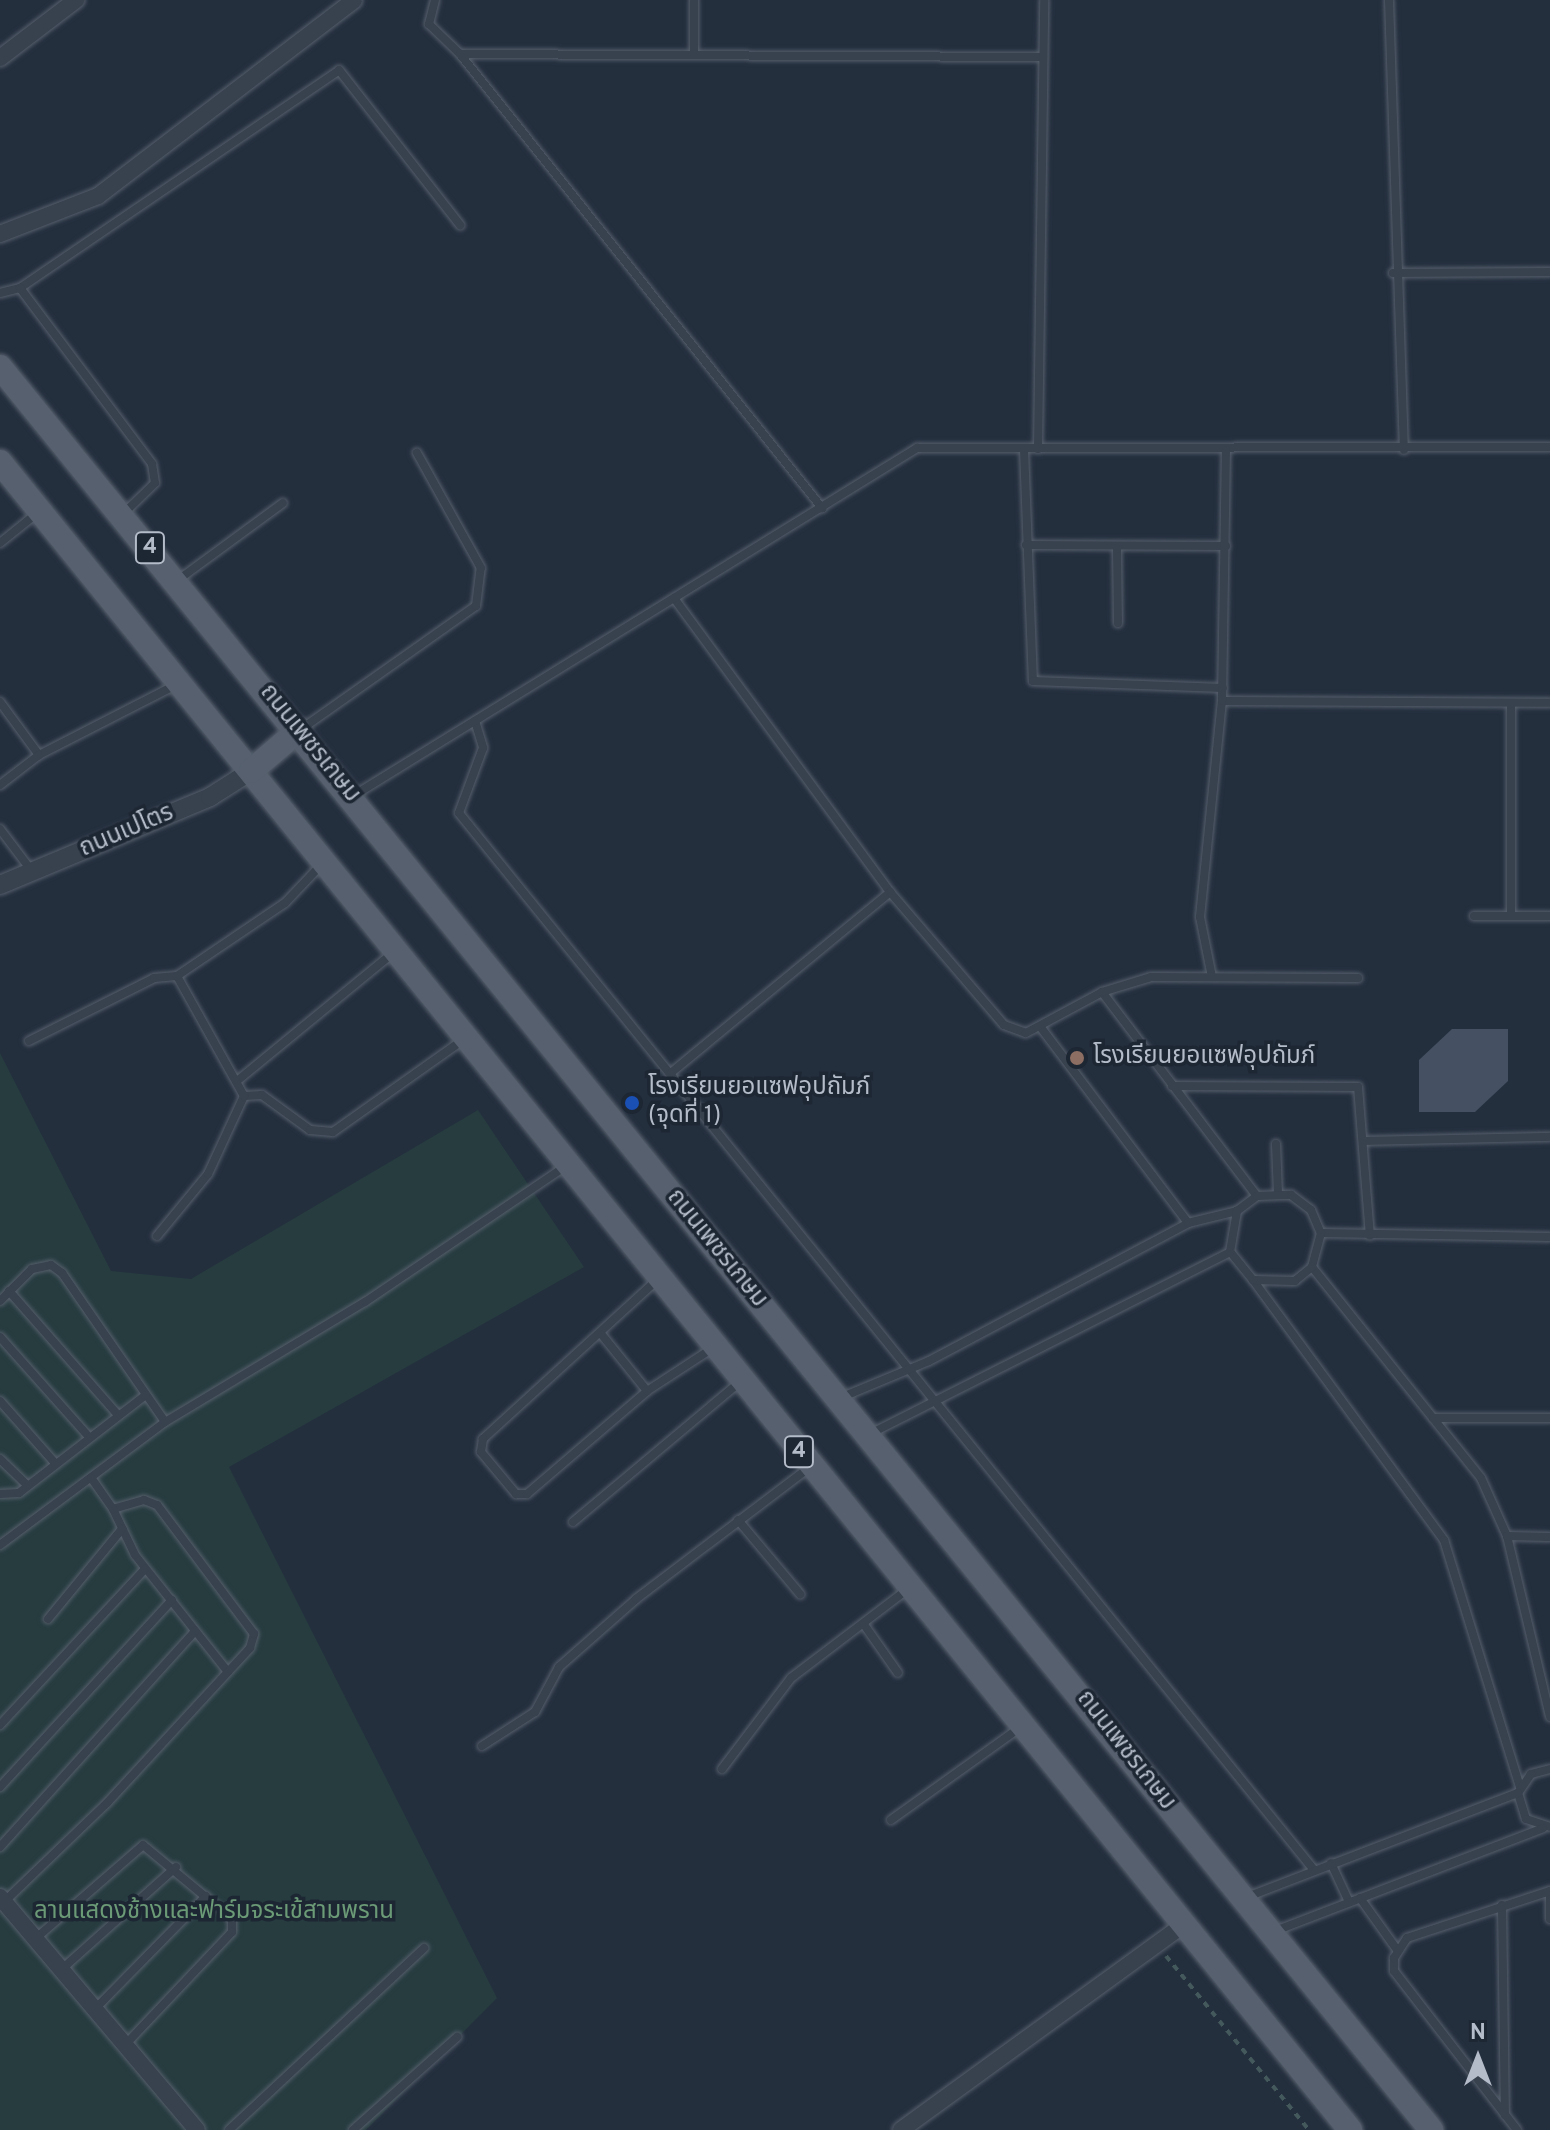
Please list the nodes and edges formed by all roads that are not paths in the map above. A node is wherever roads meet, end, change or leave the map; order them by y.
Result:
1 (76, 0) edge
2 (354, 0) edge
3 (435, 0) edge
4 (694, 0) edge
5 (1044, 0) edge
6 (1389, 0) edge
7 (694, 53) junction
8 (460, 54) junction
9 (1042, 57) junction
10 (0, 58) edge
11 (460, 225) dead end
12 (0, 234) edge
13 (1550, 272) edge
14 (1393, 273) junction
15 (20, 288) junction
16 (0, 293) edge
17 (0, 367) edge
18 (1550, 447) edge
19 (1024, 449) junction
20 (1038, 449) junction
21 (1226, 450) junction
22 (1404, 450) junction
23 (417, 453) dead end
24 (0, 462) edge
25 (283, 503) dead end
26 (822, 508) junction
27 (39, 511) junction
28 (123, 514) junction
29 (0, 543) edge
30 (1026, 545) junction
31 (1117, 546) junction
32 (1226, 546) junction
33 (177, 580) junction
34 (674, 598) junction
35 (1118, 623) dead end
36 (178, 684) junction
37 (1223, 688) junction
38 (1222, 701) junction
39 (0, 702) edge
40 (1511, 703) junction
41 (1550, 703) edge
42 (475, 721) junction
43 (299, 730) junction
44 (39, 755) junction
45 (251, 771) junction
46 (0, 785) edge
47 (352, 797) junction
48 (0, 829) edge
49 (323, 863) junction
50 (32, 871) junction
51 (0, 885) edge
52 (890, 892) junction
53 (1474, 916) dead end
54 (1511, 916) junction
55 (1550, 916) edge
56 (394, 952) junction
57 (177, 976) junction
58 (1212, 977) junction
59 (1358, 978) dead end
60 (1102, 992) junction
61 (1042, 1029) junction
62 (464, 1040) junction
63 (29, 1041) dead end
64 (672, 1072) junction
65 (237, 1081) junction
66 (1172, 1086) junction
67 (244, 1096) junction
68 (1550, 1137) edge
69 (1367, 1141) junction
70 (1276, 1144) dead end
71 (566, 1166) junction
72 (1278, 1193) junction
73 (1257, 1196) junction
74 (1237, 1211) junction
75 (1188, 1223) junction
76 (1321, 1233) junction
77 (157, 1236) dead end
78 (1370, 1236) junction
79 (1550, 1237) edge
80 (1230, 1252) junction
81 (1312, 1267) junction
82 (657, 1280) junction
83 (1253, 1280) junction
84 (9, 1291) junction
85 (0, 1301) edge
86 (602, 1335) junction
87 (0, 1337) edge
88 (713, 1347) junction
89 (911, 1368) junction
90 (741, 1381) junction
91 (647, 1391) junction
92 (146, 1395) junction
93 (839, 1399) junction
94 (0, 1401) edge
95 (941, 1402) junction
96 (118, 1415) junction
97 (1433, 1418) junction
98 (1550, 1418) edge
99 (165, 1422) junction
100 (868, 1435) junction
101 (89, 1437) junction
102 (0, 1459) edge
103 (55, 1463) junction
104 (811, 1466) junction
105 (91, 1478) junction
106 (27, 1485) junction
107 (0, 1494) edge
108 (113, 1509) junction
109 (738, 1520) junction
110 (573, 1522) dead end
111 (122, 1529) junction
112 (1507, 1536) junction
113 (1550, 1537) edge
114 (0, 1545) edge
115 (145, 1569) junction
116 (910, 1588) junction
117 (800, 1594) dead end
118 (172, 1600) junction
119 (48, 1619) dead end
120 (865, 1626) junction
121 (195, 1631) junction
122 (1539, 1670) junction
123 (1550, 1670) edge
124 (228, 1672) junction
125 (898, 1673) dead end
126 (1550, 1717) edge
127 (0, 1725) edge
128 (1024, 1725) junction
129 (482, 1746) dead end
130 (722, 1769) dead end
131 (1550, 1769) edge
132 (0, 1787) edge
133 (1519, 1790) junction
134 (891, 1820) dead end
135 (1546, 1827) edge
136 (0, 1847) edge
137 (1331, 1863) junction
138 (176, 1867) junction
139 (1314, 1870) junction
140 (1550, 1891) edge
141 (206, 1896) junction
142 (1360, 1898) junction
143 (2, 1899) edge
144 (1243, 1899) junction
145 (1349, 1902) junction
146 (1502, 1905) junction
147 (1550, 1919) edge
148 (1185, 1924) junction
149 (1273, 1932) junction
150 (35, 1939) junction
151 (424, 1948) dead end
152 (1398, 1951) junction
153 (62, 1969) junction
154 (96, 2008) junction
155 (457, 2037) dead end
156 (125, 2045) junction
157 (1505, 2116) junction
158 (197, 2130) edge
159 (230, 2130) edge
160 (353, 2130) edge
161 (901, 2130) edge
162 (1350, 2130) edge
163 (1431, 2130) edge
164 (1517, 2130) edge

1 - 10 street
2 - 12 street
3 - 8 lane
4 - 7 lane
5 - 9 lane
6 - 14 lane
7 - 8 lane
7 - 9 lane
8 - 26 lane
9 - 20 lane
11 - 15 lane
13 - 14 lane
14 - 22 lane
15 - 16 lane
15 - 28 lane
17 - 28 main road, ถนนเพชรเกษม / 4
18 - 22 lane
19 - 20 lane
19 - 26 lane
19 - 30 lane
20 - 21 lane
21 - 22 lane
21 - 32 lane
23 - 43 lane
24 - 27 main road, 4
25 - 33 lane
26 - 34 lane
27 - 29 lane
27 - 36 main road, 4
28 - 33 main road, ถนนเพชรเกษม / 4
30 - 31 lane
30 - 37 lane
31 - 32 lane
31 - 35 lane
32 - 37 lane
33 - 43 main road, ถนนเพชรเกษม / 4
34 - 42 lane
34 - 52 lane
36 - 44 lane
36 - 45 main road, 4
37 - 38 lane
38 - 40 lane
38 - 58 lane
39 - 44 lane
40 - 41 lane
40 - 54 lane
42 - 47 lane
42 - 64 lane
43 - 45 main road
43 - 47 main road, ถนนเพชรเกษม / 4
44 - 46 lane
45 - 49 main road, 4
45 - 50 street, ถนนเปโตร
47 - 93 main road, ถนนเพชรเกษม / 4
48 - 50 lane
49 - 56 main road, 4
49 - 57 lane
50 - 51 street, ถนนเปโตร
52 - 61 lane
52 - 64 lane
53 - 54 lane
54 - 55 lane
56 - 62 main road, 4
56 - 65 lane
57 - 63 lane
57 - 65 lane
58 - 59 lane
58 - 60 lane
60 - 61 lane
60 - 66 lane
61 - 75 lane
62 - 67 lane
62 - 71 main road, 4
64 - 89 lane
65 - 67 lane
66 - 69 lane
66 - 73 lane
67 - 77 lane
68 - 69 lane
69 - 78 lane
70 - 72 lane
71 - 82 main road, 4
71 - 99 lane
72 - 73 lane
72 - 76 lane
73 - 74 lane
74 - 75 lane
74 - 80 lane
75 - 89 lane
76 - 78 lane
76 - 81 lane
78 - 79 lane
80 - 83 lane
80 - 95 lane
81 - 83 lane
81 - 97 lane
82 - 86 lane
82 - 88 main road, 4
83 - 133 lane
84 - 85 lane
84 - 92 lane
84 - 96 lane
86 - 91 lane
86 - 91 lane
87 - 101 lane
88 - 90 main road, 4
88 - 91 lane
89 - 93 lane
89 - 95 lane
90 - 104 main road, 4
90 - 110 lane
92 - 96 lane
92 - 99 lane
93 - 100 main road, ถนนเพชรเกษม / 4
94 - 103 lane
95 - 100 lane
95 - 139 lane
96 - 101 lane
97 - 98 lane
97 - 112 lane
99 - 105 lane
100 - 144 main road, ถนนเพชรเกษม / 4
101 - 103 lane
102 - 106 lane
103 - 106 lane
104 - 109 lane
104 - 116 main road, 4
105 - 108 lane
105 - 114 lane
106 - 107 lane
108 - 111 lane
108 - 124 lane
109 - 117 lane
109 - 129 lane
111 - 115 lane
111 - 119 lane
112 - 113 lane
112 - 122 lane
115 - 118 lane
115 - 127 lane
116 - 120 lane
116 - 128 main road, 4
118 - 121 lane
118 - 132 lane
120 - 125 lane
120 - 130 lane
121 - 124 lane
121 - 136 lane
122 - 123 lane
122 - 126 lane
124 - 143 lane
128 - 134 lane
128 - 148 main road, 4
131 - 133 lane
133 - 135 lane
133 - 137 lane
135 - 142 lane
137 - 139 lane
137 - 145 lane
138 - 141 lane
138 - 150 lane
138 - 153 lane
139 - 144 lane
140 - 146 lane
140 - 147 lane
141 - 154 lane
141 - 156 lane
142 - 145 lane
142 - 152 lane
143 - 150 street
144 - 149 main road, ถนนเพชรเกษม / 4
145 - 149 lane
146 - 152 lane
146 - 157 lane
148 - 161 street
148 - 162 main road, 4
149 - 163 main road, ถนนเพชรเกษม / 4
150 - 153 street
151 - 159 lane
152 - 157 lane
153 - 154 street
154 - 156 street
155 - 160 lane
156 - 158 street
157 - 164 lane

